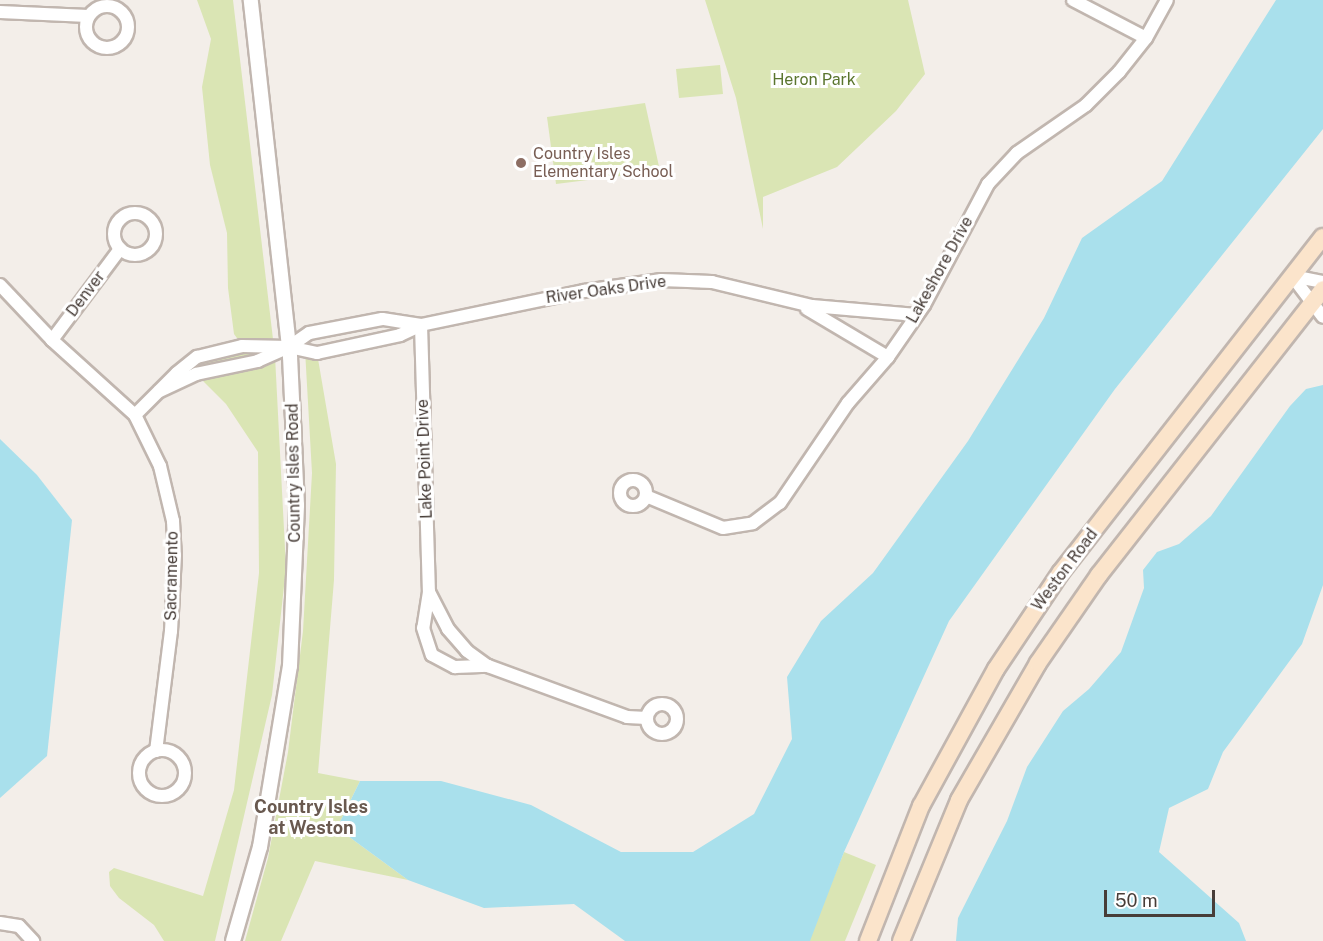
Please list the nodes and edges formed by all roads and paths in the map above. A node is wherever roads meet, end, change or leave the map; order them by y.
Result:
1 (251, 0) edge
2 (1073, 0) edge
3 (1167, 0) edge
4 (0, 12) edge
5 (88, 16) dead end
6 (1146, 38) junction
7 (1323, 237) edge
8 (120, 249) dead end
9 (1292, 276) junction
10 (1323, 282) edge
11 (0, 285) edge
12 (1323, 289) edge
13 (792, 302) junction
14 (1312, 303) junction
15 (917, 315) junction
16 (1323, 317) edge
17 (420, 325) junction
18 (52, 339) junction
19 (289, 347) junction
20 (888, 357) junction
21 (160, 392) junction
22 (135, 415) junction
23 (646, 496) dead end
24 (429, 592) junction
25 (488, 666) junction
26 (647, 718) dead end
27 (156, 751) dead end
28 (0, 923) edge
29 (33, 941) edge
30 (232, 941) edge
31 (868, 941) edge
32 (901, 941) edge

1 - 19 street, Country Isles Road
2 - 6 street
3 - 6 street, Lakeshore Drive
4 - 5 street
6 - 15 street, Lakeshore Drive
7 - 9 main road, Weston Road
8 - 18 street, Denver
9 - 10 street
9 - 14 street
9 - 31 main road, Weston Road
11 - 18 street, Sacramento
12 - 14 main road, Weston Road
13 - 15 street, River Oaks Drive
13 - 17 street, River Oaks Drive
13 - 20 street, River Oaks Drive
14 - 16 street
14 - 32 main road, Weston Road
15 - 20 street, Lakeshore Drive
17 - 19 street, River Oaks Drive
17 - 19 street, River Oaks Drive
17 - 24 street, Lake Point Drive
18 - 22 street, Sacramento
19 - 21 street
19 - 21 street
19 - 30 street, Country Isles Road
20 - 23 street, Lakeshore Drive
21 - 22 street
22 - 27 street, Sacramento
24 - 25 street, Lake Point Drive
24 - 25 street, Lake Point Drive
25 - 26 street, Lake Point Drive
28 - 29 street

